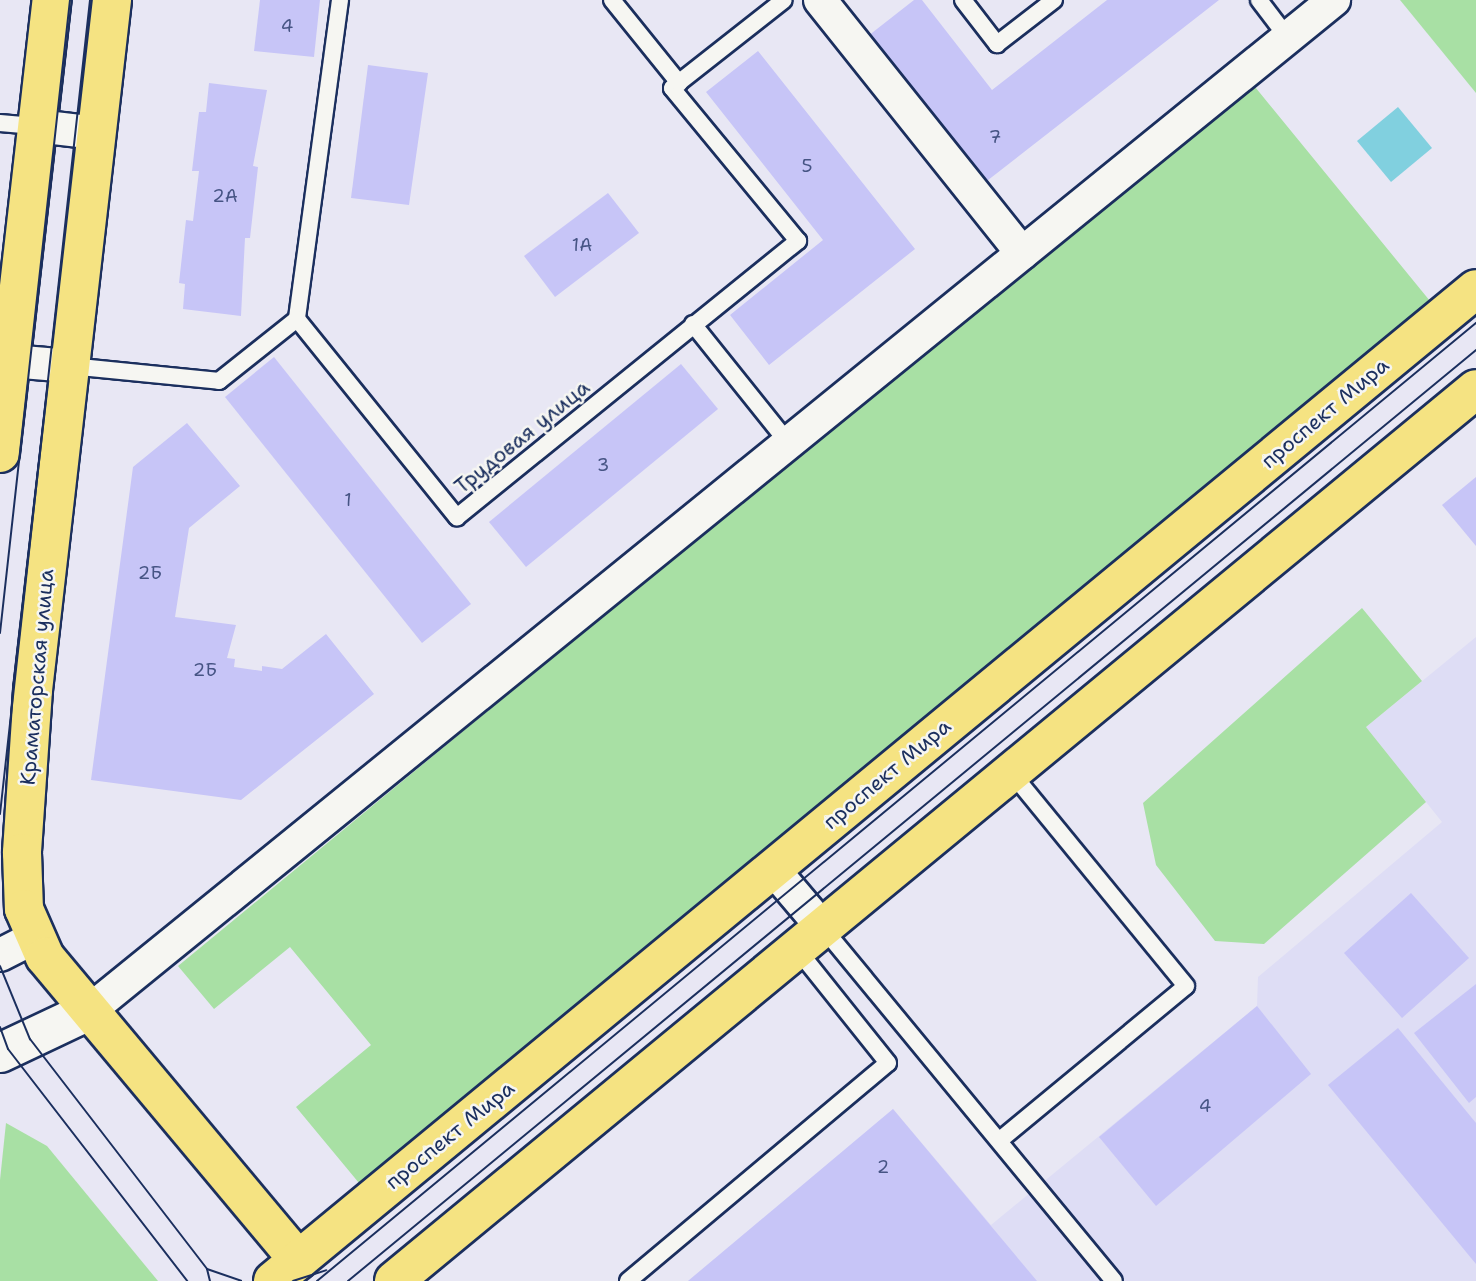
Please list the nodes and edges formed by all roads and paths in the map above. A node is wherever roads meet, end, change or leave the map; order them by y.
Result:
1 (52, 0) edge
2 (112, 0) edge
3 (340, 0) edge
4 (612, 0) edge
5 (784, 0) edge
6 (820, 0) edge
7 (962, 0) edge
8 (1054, 0) edge
9 (1259, 0) edge
10 (1334, 0) edge
11 (1288, 38) junction
12 (679, 83) junction
13 (0, 123) edge
14 (37, 126) junction
15 (97, 133) junction
16 (1022, 253) junction
17 (1476, 289) edge
18 (298, 320) junction
19 (693, 324) junction
20 (10, 361) junction
21 (70, 366) junction
22 (1476, 389) edge
23 (789, 444) junction
24 (0, 453) edge
25 (1011, 772) junction
26 (773, 869) junction
27 (34, 938) junction
28 (810, 938) junction
29 (0, 955) edge
30 (89, 1012) junction
31 (0, 1053) edge
32 (1000, 1140) junction
33 (287, 1274) edge
34 (394, 1281) edge
35 (628, 1281) edge
36 (1114, 1281) edge

1 - 14 main road
2 - 15 main road, Краматорская улица
3 - 18 lane
4 - 12 lane
5 - 12 lane
6 - 16 street
7 - 8 lane
9 - 11 lane
10 - 11 street
11 - 16 street
12 - 19 lane, Трудовая улица
13 - 14 lane
14 - 15 street
14 - 20 main road
15 - 21 main road, Краматорская улица
16 - 23 street
17 - 26 main road, проспект Мира
18 - 19 lane, Трудовая улица
18 - 21 lane
19 - 23 lane
20 - 21 street
20 - 24 main road
21 - 27 main road, Краматорская улица
22 - 25 main road
23 - 30 street
25 - 28 main road
25 - 32 lane
26 - 28 street
26 - 33 main road, проспект Мира
27 - 29 street
27 - 30 main road, Краматорская улица
28 - 32 lane
28 - 34 main road
28 - 35 lane
30 - 31 street
30 - 33 main road, Краматорская улица
32 - 36 lane

